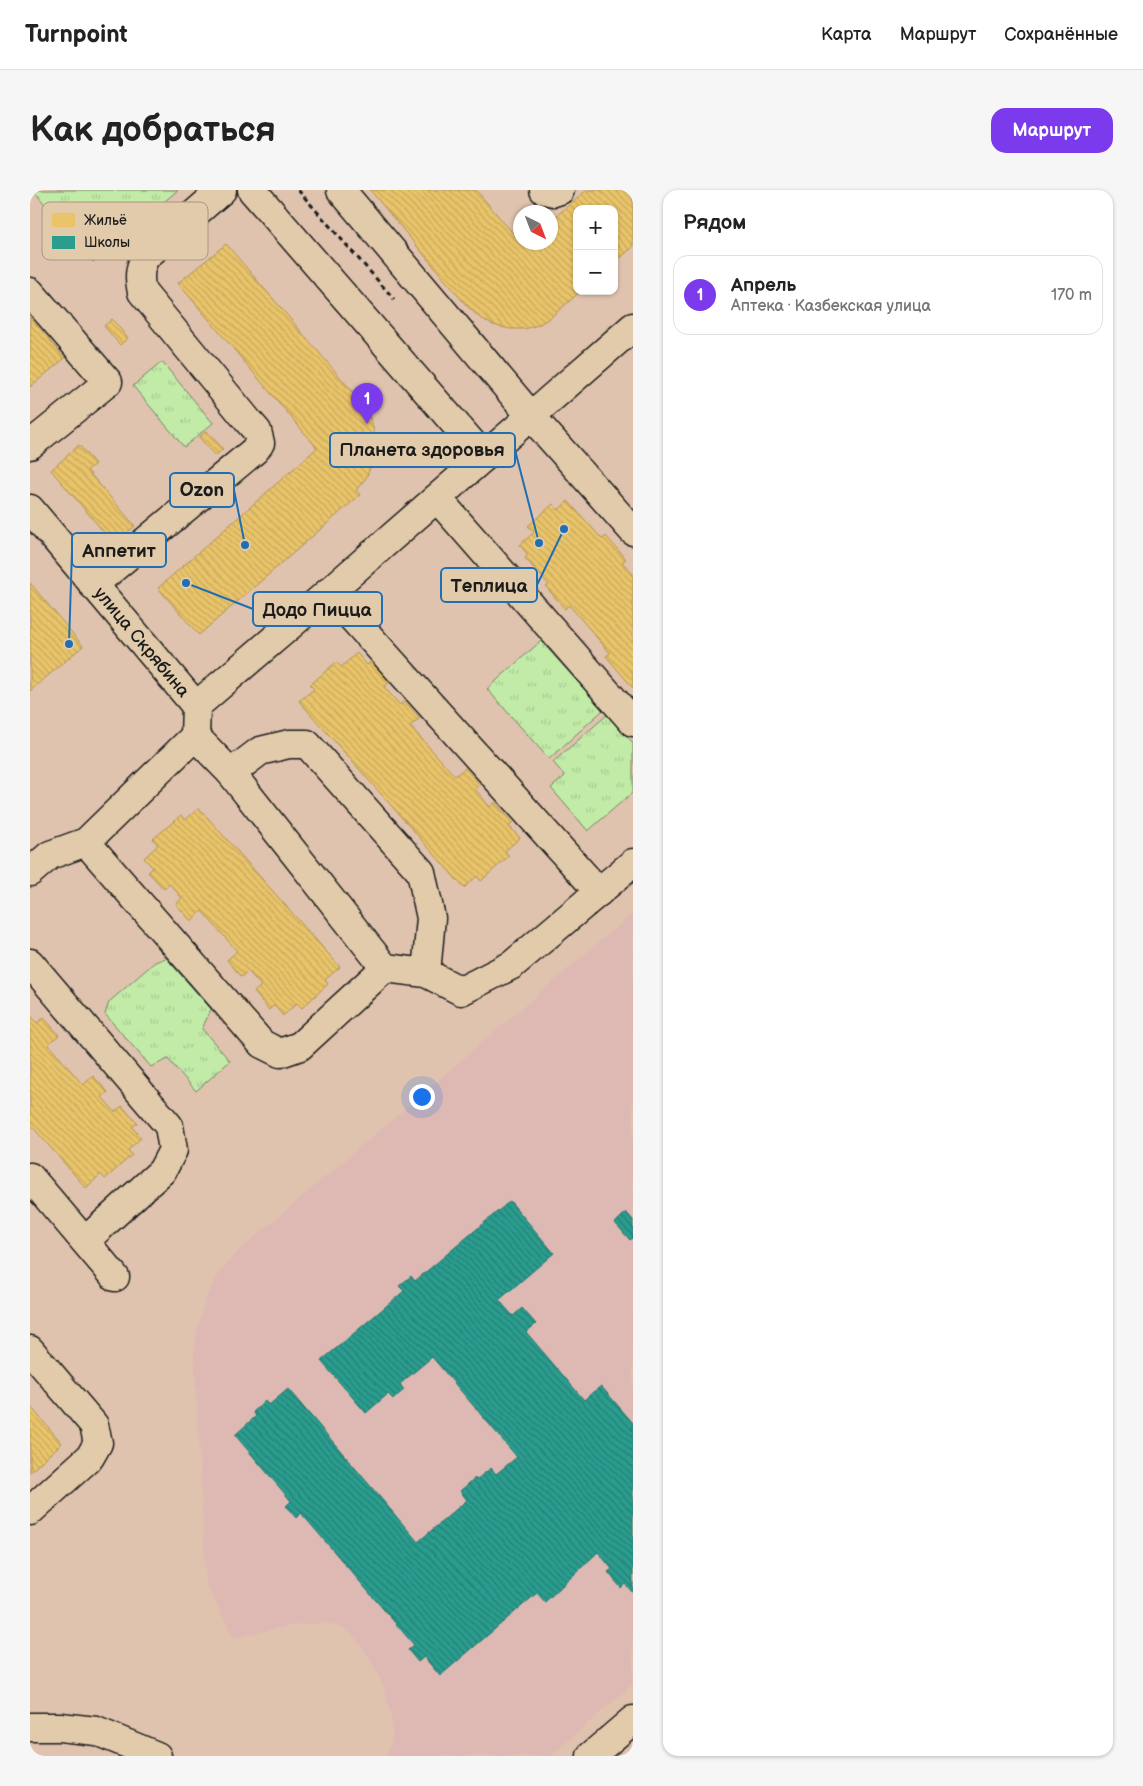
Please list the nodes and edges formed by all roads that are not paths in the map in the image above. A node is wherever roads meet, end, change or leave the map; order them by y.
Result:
1 (222, 190) edge
2 (252, 190) edge
3 (341, 190) edge
4 (544, 190) edge
5 (560, 190) edge
6 (208, 202) edge
7 (144, 260) edge
8 (30, 292) edge
9 (631, 333) edge
10 (531, 416) junction
11 (30, 445) edge
12 (484, 457) junction
13 (437, 498) junction
14 (30, 509) edge
15 (633, 531) edge
16 (93, 585) junction
17 (329, 592) junction
18 (196, 706) junction
19 (633, 722) edge
20 (195, 736) junction
21 (232, 773) junction
22 (86, 842) junction
23 (633, 863) edge
24 (30, 872) edge
25 (599, 892) junction
26 (30, 963) edge
27 (385, 968) junction
28 (426, 973) junction
29 (30, 1177) edge
30 (85, 1241) junction
31 (115, 1276) dead end
32 (30, 1350) edge
33 (30, 1511) edge
34 (633, 1720) edge
35 (30, 1727) edge
36 (157, 1756) edge
37 (591, 1756) edge

1 - 6 street
2 - 12 street
3 - 10 street
4 - 5 street
7 - 16 street
8 - 11 street
9 - 10 street
10 - 12 street
10 - 15 street
12 - 13 street
13 - 17 street
13 - 19 street
14 - 16 street, улица Скрябина
16 - 18 street, улица Скрябина
17 - 18 street
17 - 25 street
18 - 20 street
20 - 21 street
20 - 22 street
21 - 27 street
21 - 28 street
22 - 24 street
22 - 27 street
23 - 25 street
25 - 28 street
26 - 30 street
27 - 28 street
29 - 30 street
30 - 31 street
32 - 33 street
34 - 37 street
35 - 36 street

